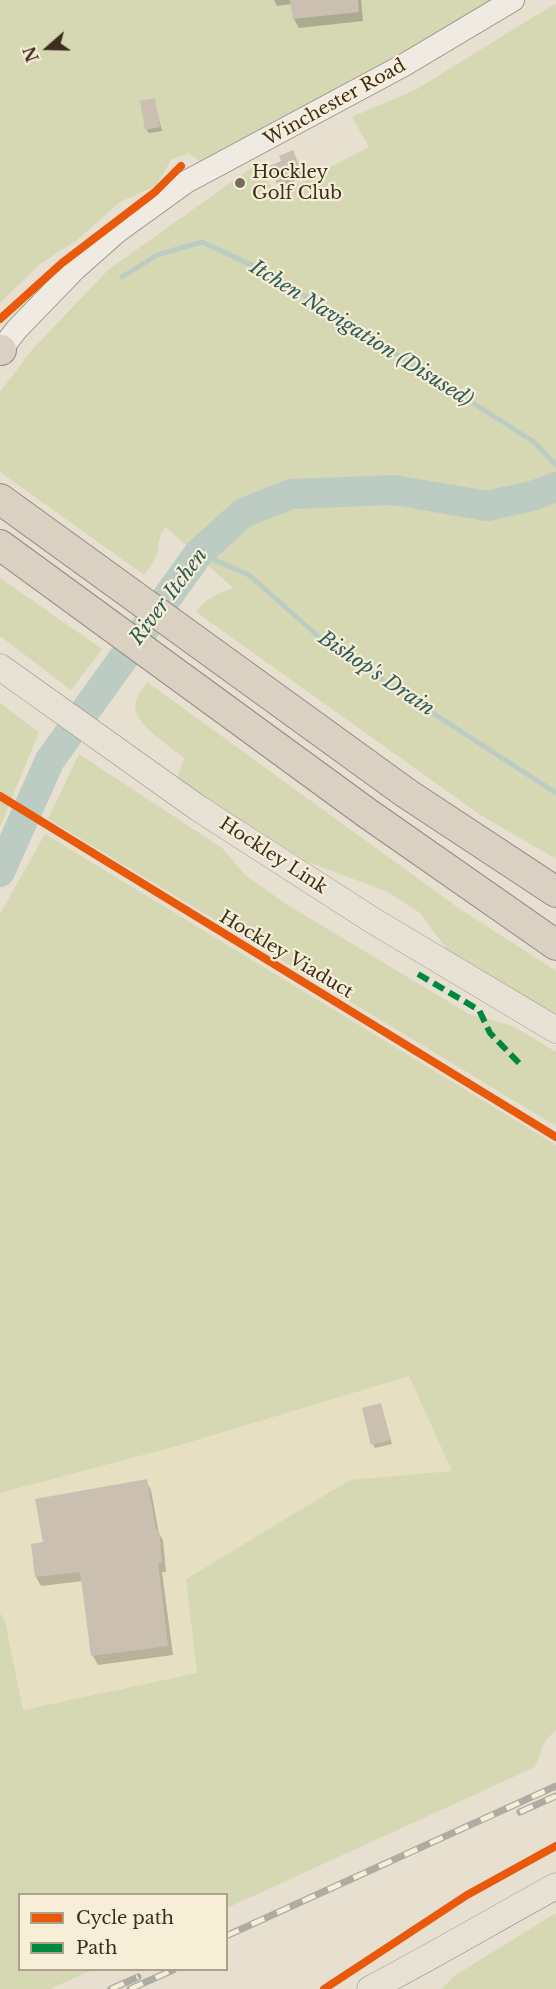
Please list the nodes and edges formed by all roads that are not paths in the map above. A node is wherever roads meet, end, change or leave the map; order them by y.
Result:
1 (513, 0) edge
2 (0, 350) edge
3 (0, 499) edge
4 (0, 545) edge
5 (0, 667) edge
6 (556, 892) edge
7 (556, 945) edge
8 (556, 1030) edge
9 (556, 1886) edge
10 (432, 1957) junction
11 (370, 1989) edge
12 (397, 1989) edge

1 - 2 main road, Winchester Road
3 - 6 highway
4 - 7 highway
5 - 8 main road, Hockley Link
9 - 10 main road
10 - 11 main road
10 - 12 main road

